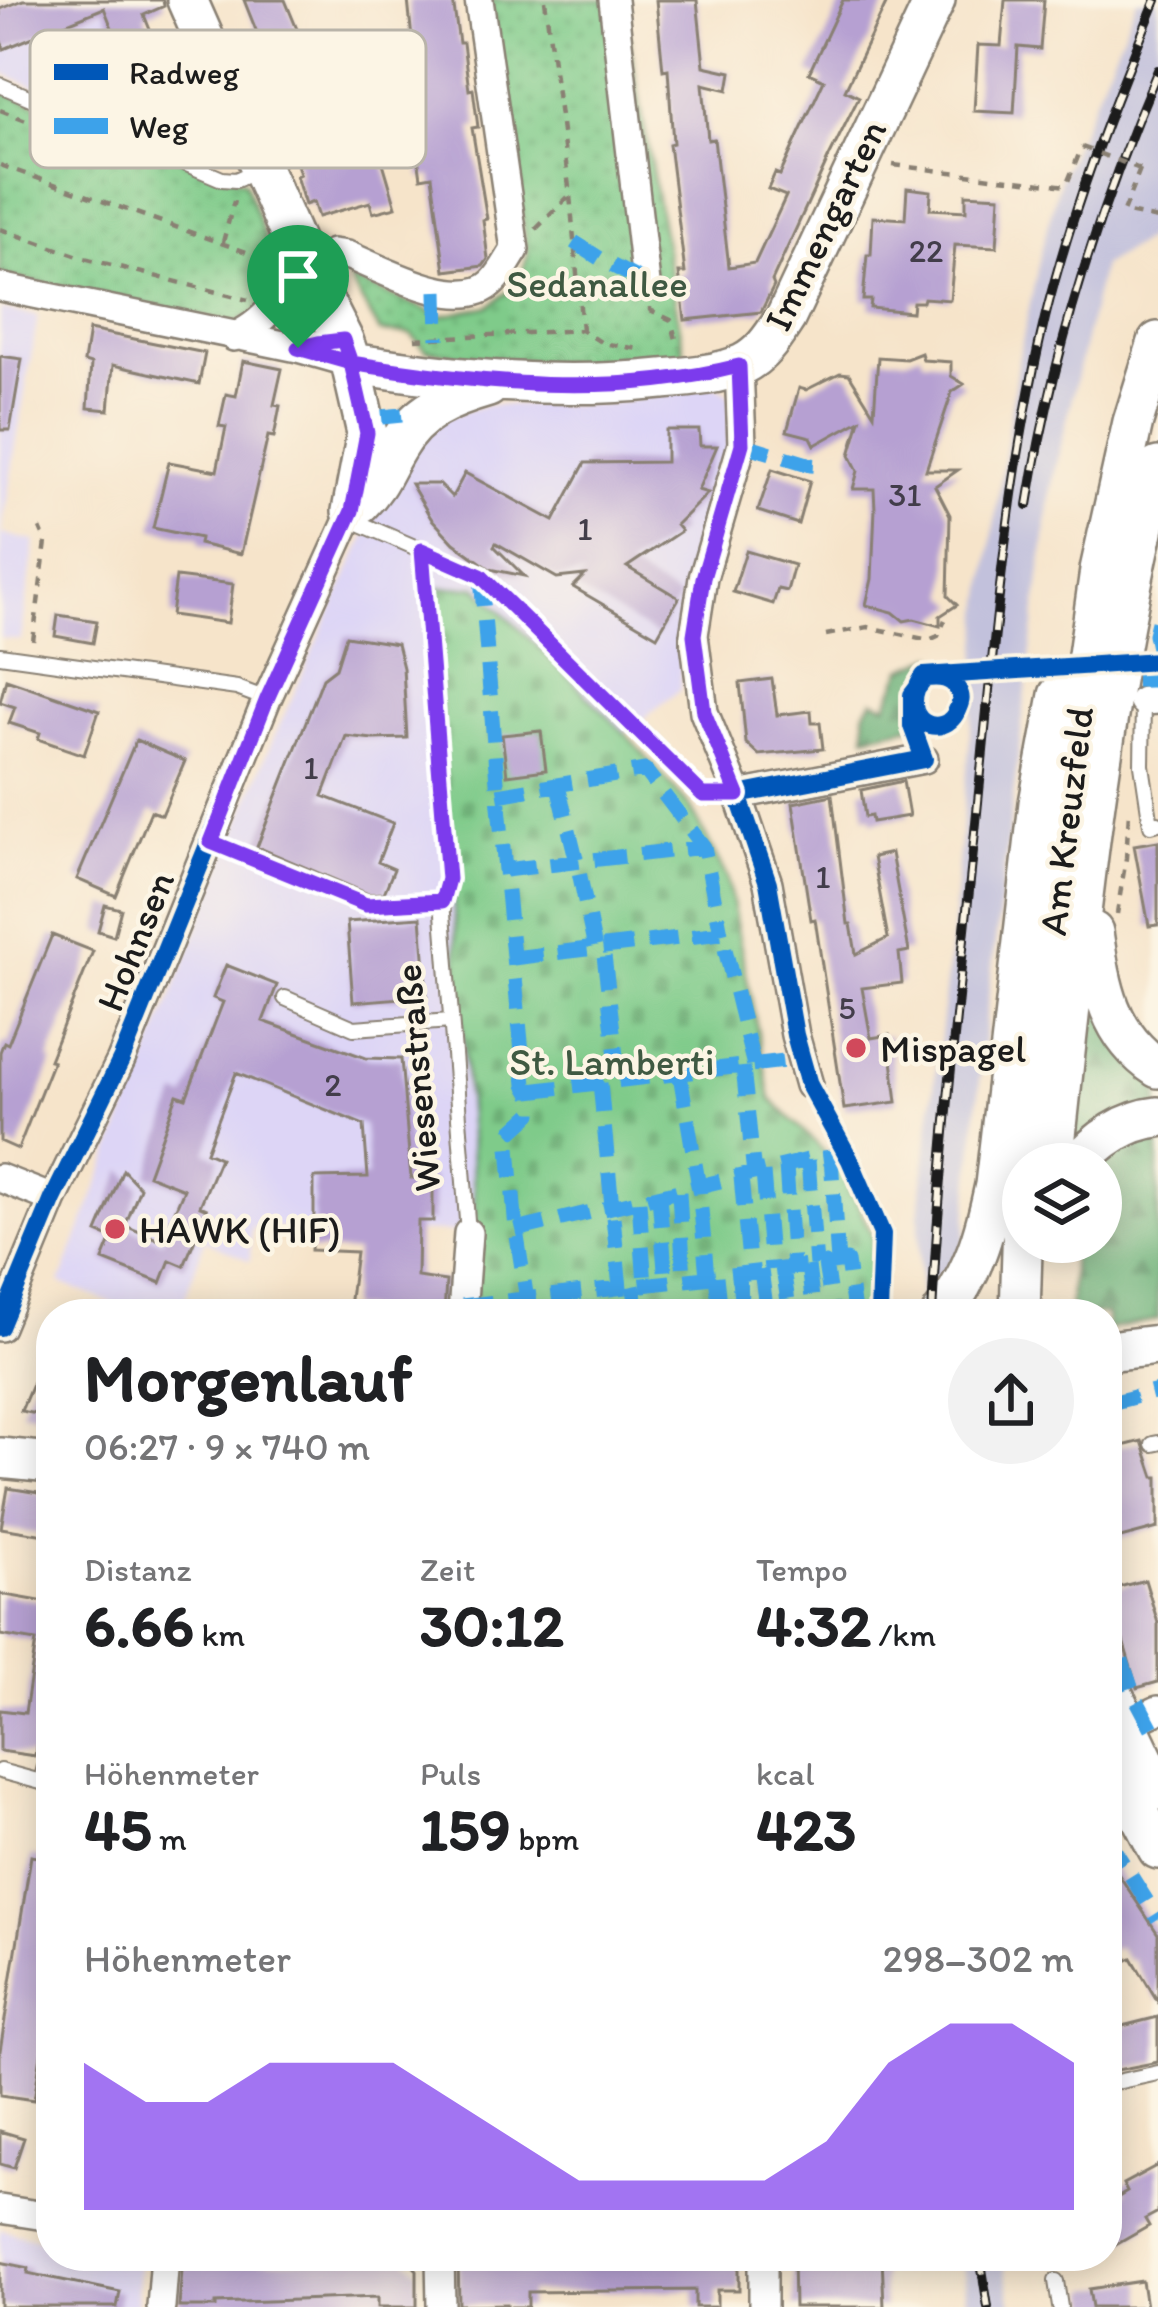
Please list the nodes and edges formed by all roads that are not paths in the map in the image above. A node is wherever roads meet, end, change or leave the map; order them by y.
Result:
1 (187, 0) edge
2 (479, 0) edge
3 (614, 0) edge
4 (935, 0) edge
5 (200, 30) edge
6 (0, 85) edge
7 (30, 98) edge
8 (196, 168) edge
9 (261, 170) joint
10 (298, 258) junction
11 (646, 283) road end
12 (0, 287) edge
13 (234, 337) junction
14 (1158, 342) edge
15 (351, 363) junction
16 (739, 366) junction
17 (502, 383) junction
18 (1158, 467) edge
19 (350, 514) junction
20 (457, 565) road end
21 (1100, 571) junction
22 (0, 655) edge
23 (267, 699) junction
24 (1150, 700) edge
25 (924, 759) dead end
26 (738, 795) junction
27 (1158, 824) edge
28 (211, 842) junction
29 (1087, 882) junction
30 (285, 998) dead end
31 (451, 1021) junction
32 (1158, 1068) edge
33 (809, 1085) dead end
34 (1158, 1117) edge
35 (1026, 1143) edge
36 (1056, 1143) edge
37 (1100, 1143) edge
38 (0, 1178) edge
39 (52, 1199) junction
40 (468, 1233) joint
41 (1022, 1263) edge
42 (1048, 1263) edge
43 (463, 1299) edge
44 (951, 1299) edge
45 (1021, 1299) edge
46 (1047, 1299) edge
47 (0, 1327) edge
48 (1158, 1346) edge
49 (1122, 1350) edge
50 (0, 1458) edge
51 (36, 1462) edge
52 (1130, 1729) edge
53 (0, 1771) edge
54 (36, 1781) edge
55 (1158, 1790) edge
56 (1122, 1828) edge
57 (1158, 1850) edge
58 (1158, 1877) edge
59 (1158, 2073) edge
60 (1122, 2081) edge
61 (0, 2209) edge
62 (36, 2209) edge
63 (164, 2271) edge
64 (440, 2271) edge
65 (763, 2271) edge
66 (1056, 2281) dead end
67 (161, 2307) edge
68 (441, 2307) edge
69 (763, 2307) edge
70 (1060, 2307) edge

1 - 5 main road, Hohnsen
2 - 10 street
3 - 11 street
4 - 16 main road, Immengarten
6 - 7 lane
8 - 9 lane
9 - 10 main road, Hohnsen
10 - 13 street
10 - 15 main road, Hohnsen
12 - 13 street
13 - 15 street
14 - 21 main road, Am Kreuzfeld
15 - 17 main road
15 - 19 main road, Hohnsen
16 - 17 main road
16 - 26 street, Immengarten
17 - 19 main road
18 - 29 main road, Am Kreuzfeld
19 - 20 lane
19 - 23 street, Hohnsen
21 - 35 main road, Am Kreuzfeld
21 - 44 main road
22 - 23 lane
23 - 28 street, Hohnsen
24 - 27 lane
25 - 26 street
26 - 33 street, Immengarten
28 - 31 lane, Wiesenstraße
28 - 39 street, Hohnsen
29 - 32 main road
29 - 36 main road, Am Kreuzfeld
30 - 31 lane
31 - 40 lane, Wiesenstraße
34 - 37 main road
38 - 39 street
39 - 47 street, Hohnsen
40 - 43 street, Wiesenstraße
41 - 45 main road
42 - 46 main road
48 - 49 main road
50 - 51 main road
52 - 55 main road
52 - 57 main road
53 - 54 lane
56 - 58 main road
59 - 60 lane
61 - 62 street
63 - 67 street
64 - 68 street
65 - 69 street
66 - 70 lane

